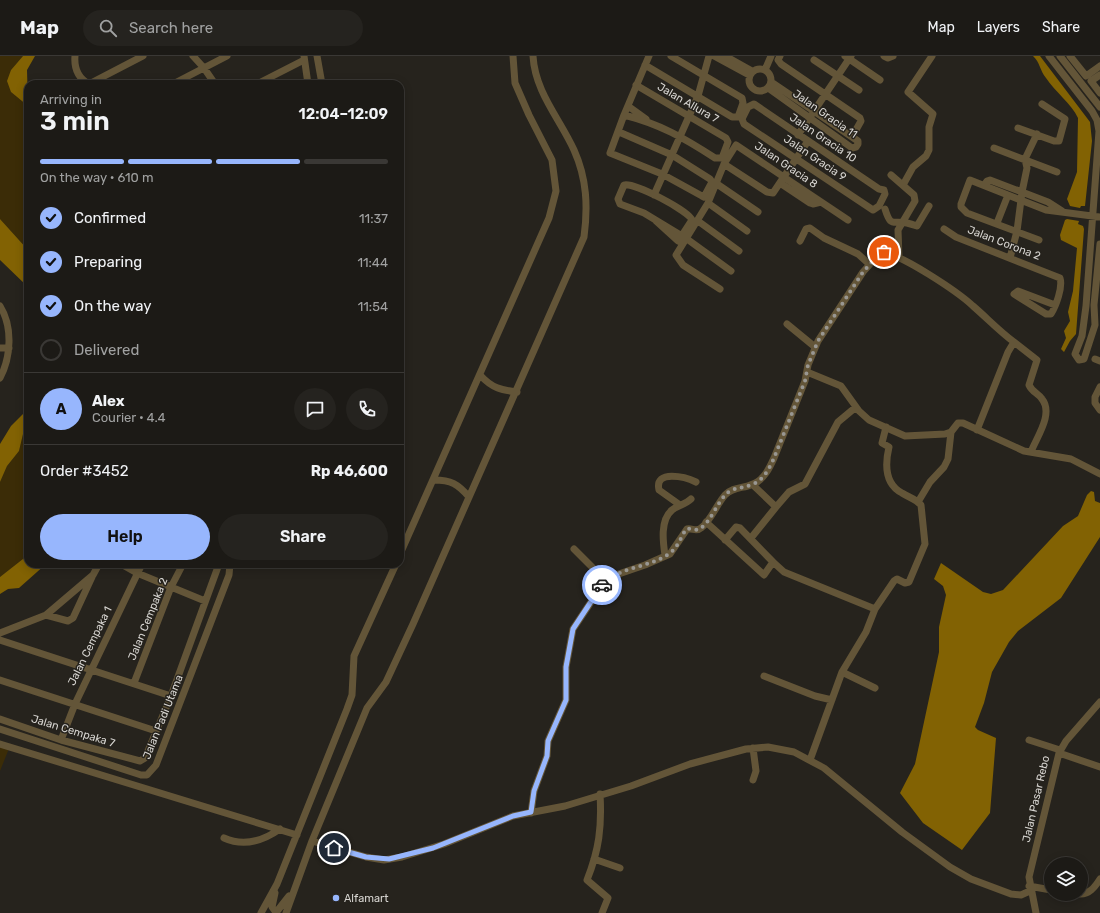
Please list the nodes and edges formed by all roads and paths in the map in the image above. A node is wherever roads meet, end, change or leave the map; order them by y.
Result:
1 (75, 56) edge
2 (143, 56) edge
3 (193, 56) edge
4 (227, 56) edge
5 (317, 56) edge
6 (512, 56) edge
7 (533, 56) edge
8 (649, 56) edge
9 (671, 56) edge
10 (709, 56) edge
11 (714, 56) edge
12 (725, 56) edge
13 (771, 56) edge
14 (780, 56) edge
15 (932, 56) edge
16 (1049, 56) edge
17 (1060, 56) edge
18 (1070, 56) edge
19 (849, 57) edge
20 (304, 58) edge
21 (814, 60) dead end
22 (645, 65) junction
23 (1100, 66) edge
24 (204, 68) junction
25 (765, 70) junction
26 (751, 73) junction
27 (704, 75) junction
28 (1100, 75) edge
29 (838, 76) junction
30 (1089, 78) junction
31 (83, 80) edge
32 (97, 80) edge
33 (181, 80) edge
34 (212, 80) edge
35 (264, 80) edge
36 (307, 80) edge
37 (321, 80) edge
38 (880, 80) dead end
39 (636, 85) junction
40 (770, 85) junction
41 (859, 90) dead end
42 (1100, 93) edge
43 (826, 94) junction
44 (698, 96) junction
45 (754, 104) joint
46 (1042, 104) dead end
47 (628, 106) junction
48 (1100, 107) edge
49 (624, 115) junction
50 (811, 115) junction
51 (689, 116) junction
52 (1098, 117) edge
53 (649, 121) junction
54 (1018, 128) dead end
55 (619, 132) junction
56 (1037, 134) junction
57 (798, 135) junction
58 (680, 136) junction
59 (852, 137) junction
60 (808, 141) junction
61 (994, 148) dead end
62 (672, 155) junction
63 (796, 159) junction
64 (1025, 159) junction
65 (722, 162) junction
66 (1057, 172) dead end
67 (662, 174) junction
68 (891, 176) dead end
69 (782, 180) junction
70 (715, 183) junction
71 (903, 185) junction
72 (984, 185) junction
73 (1022, 192) junction
74 (654, 195) junction
75 (1008, 195) junction
76 (706, 200) junction
77 (1022, 200) junction
78 (929, 206) dead end
79 (885, 209) dead end
80 (873, 210) joint
81 (758, 212) dead end
82 (1066, 213) junction
83 (1096, 216) edge
84 (848, 220) dead end
85 (698, 221) junction
86 (902, 223) junction
87 (997, 224) junction
88 (944, 229) dead end
89 (747, 231) dead end
90 (1017, 231) junction
91 (684, 238) junction
92 (1039, 240) dead end
93 (800, 241) dead end
94 (1100, 244) edge
95 (739, 251) dead end
96 (898, 257) junction
97 (1010, 258) junction
98 (869, 264) junction
99 (732, 271) dead end
100 (720, 289) dead end
101 (1086, 303) junction
102 (1055, 305) junction
103 (0, 306) edge
104 (1097, 308) edge
105 (788, 324) dead end
106 (1014, 342) junction
107 (815, 347) junction
108 (0, 348) edge
109 (9, 348) junction
110 (807, 372) junction
111 (481, 376) junction
112 (0, 378) edge
113 (1100, 387) edge
114 (517, 392) junction
115 (856, 407) junction
116 (1099, 409) edge
117 (886, 427) junction
118 (977, 430) junction
119 (951, 432) junction
120 (1031, 452) junction
121 (1100, 474) edge
122 (434, 480) junction
123 (696, 482) dead end
124 (753, 485) junction
125 (468, 497) junction
126 (691, 498) dead end
127 (918, 502) junction
128 (680, 505) junction
129 (776, 508) junction
130 (706, 522) junction
131 (751, 538) junction
132 (725, 540) junction
133 (404, 545) edge
134 (574, 549) dead end
135 (665, 555) junction
136 (773, 562) junction
137 (97, 568) edge
138 (128, 568) edge
139 (140, 568) edge
140 (181, 568) edge
141 (217, 568) edge
142 (230, 568) edge
143 (394, 568) edge
144 (137, 573) junction
145 (93, 575) junction
146 (606, 581) junction
147 (171, 587) junction
148 (205, 601) junction
149 (876, 609) junction
150 (46, 615) junction
151 (0, 633) edge
152 (0, 640) edge
153 (91, 668) junction
154 (842, 672) junction
155 (764, 676) dead end
156 (0, 680) edge
157 (134, 683) junction
158 (875, 688) dead end
159 (171, 696) junction
160 (832, 700) junction
161 (1100, 702) edge
162 (74, 704) junction
163 (0, 720) edge
164 (0, 729) edge
165 (156, 731) junction
166 (61, 740) junction
167 (1029, 740) dead end
168 (0, 744) edge
169 (753, 748) junction
170 (1060, 751) junction
171 (810, 760) junction
172 (1100, 767) edge
173 (754, 780) dead end
174 (600, 794) junction
175 (531, 812) junction
176 (280, 829) junction
177 (297, 835) junction
178 (224, 838) dead end
179 (312, 841) junction
180 (594, 859) junction
181 (620, 868) dead end
182 (1100, 879) edge
183 (276, 884) junction
184 (1031, 888) junction
185 (1044, 889) edge
186 (293, 891) junction
187 (1088, 893) edge
188 (261, 913) edge
189 (286, 913) edge
190 (602, 913) edge
191 (1036, 913) edge

1 - 31 street
2 - 32 street
3 - 24 street
4 - 24 street
5 - 37 street
6 - 111 street
7 - 114 street
8 - 22 street
9 - 27 street
10 - 27 street
11 - 26 street
12 - 26 street
13 - 25 street
14 - 43 street
15 - 71 street
16 - 52 street
17 - 48 street
18 - 30 street
19 - 29 street
19 - 38 street
20 - 35 street
20 - 36 street
21 - 29 street
22 - 39 street
22 - 44 street
23 - 30 street
24 - 33 street
24 - 34 street
25 - 26 street
25 - 40 street
26 - 40 street
27 - 44 street
27 - 44 street
28 - 30 street
29 - 41 street
29 - 43 street
30 - 42 street
39 - 47 street
39 - 51 street, Jalan Allura 7
40 - 50 street, Jalan Gracia 11
43 - 50 street
43 - 59 street
44 - 51 street
45 - 57 street, Jalan Gracia 10
45 - 63 street, Jalan Gracia 9
46 - 56 street
47 - 49 street
47 - 53 street
49 - 53 street
49 - 55 street
50 - 57 street
50 - 59 street, Jalan Gracia 11
50 - 59 street, Jalan Gracia 11
51 - 58 street
51 - 65 street, Jalan Allura 7
52 - 83 street
53 - 58 street
54 - 56 street
55 - 62 street
55 - 67 street
56 - 64 street
57 - 60 street, Jalan Gracia 10
58 - 62 street
58 - 65 street
60 - 63 street
60 - 80 street, Jalan Gracia 10
61 - 64 street
62 - 67 street
62 - 70 street
63 - 69 street
63 - 80 street, Jalan Gracia 9
64 - 66 street
64 - 73 street
65 - 69 street
65 - 69 street, Jalan Gracia 8
65 - 70 street
67 - 74 street
67 - 76 street
68 - 71 street
69 - 84 street, Jalan Gracia 8
70 - 76 street
70 - 81 street
71 - 86 street
72 - 73 street
72 - 75 street
72 - 87 street
73 - 77 street
73 - 82 street
74 - 91 street
74 - 91 street
75 - 77 street
75 - 87 street
76 - 85 street
76 - 89 street
77 - 82 street
77 - 90 street
78 - 86 street
79 - 86 street
82 - 83 street
83 - 101 street
85 - 91 street
85 - 95 street
86 - 96 street
87 - 90 street
88 - 97 street, Jalan Corona 2
90 - 92 street
90 - 97 street
91 - 99 street
91 - 100 street
93 - 98 street
94 - 104 street
96 - 98 street
96 - 106 street
97 - 102 street, Jalan Corona 2
98 - 107 street
101 - 104 street
101 - 104 street
102 - 102 street
103 - 109 street
105 - 107 street
106 - 118 street
106 - 120 street
107 - 110 street
108 - 109 street
109 - 112 street
110 - 115 street
110 - 124 street
111 - 114 street
111 - 122 street
113 - 116 street
114 - 125 street
115 - 117 street
115 - 129 street
117 - 119 street
117 - 127 street
118 - 119 street
118 - 120 street
119 - 127 street
120 - 121 street
122 - 125 street
122 - 133 street
123 - 128 street
124 - 129 street
124 - 130 street
125 - 179 street
126 - 128 street
127 - 149 street
128 - 135 street
129 - 131 street
130 - 132 street
130 - 135 street
131 - 132 street
131 - 136 street
132 - 136 street
134 - 146 street
135 - 146 street
136 - 149 street
137 - 145 street
138 - 144 street
139 - 144 street, Jalan Cempaka 1
140 - 147 street, Jalan Cempaka 2
141 - 148 street
142 - 164 street, Jalan Padi Utama
143 - 177 street
144 - 147 street
144 - 153 street, Jalan Cempaka 1
145 - 150 street
145 - 150 street
146 - 175 street
147 - 148 street
147 - 157 street, Jalan Cempaka 2
148 - 159 street
149 - 154 street
150 - 151 street
152 - 153 street
153 - 157 street
153 - 162 street, Jalan Cempaka 1
154 - 158 street
154 - 160 street
155 - 160 street
156 - 162 street
157 - 159 street
159 - 165 street
160 - 171 street
161 - 170 street, Jalan Pasar Rebo
162 - 165 street
162 - 166 street, Jalan Cempaka 1
163 - 166 street, Jalan Cempaka 7
165 - 166 street, Jalan Cempaka 7
167 - 170 street
168 - 176 street
169 - 171 street
169 - 173 street
169 - 174 street
170 - 172 street
170 - 184 street, Jalan Pasar Rebo
171 - 184 street
174 - 175 street
174 - 180 street
175 - 179 street
176 - 177 street
176 - 178 street
177 - 183 street
179 - 186 street
180 - 181 street
180 - 190 street
182 - 187 street
183 - 186 street
183 - 188 street
184 - 185 street
184 - 191 street, Jalan Pasar Rebo
186 - 189 street

